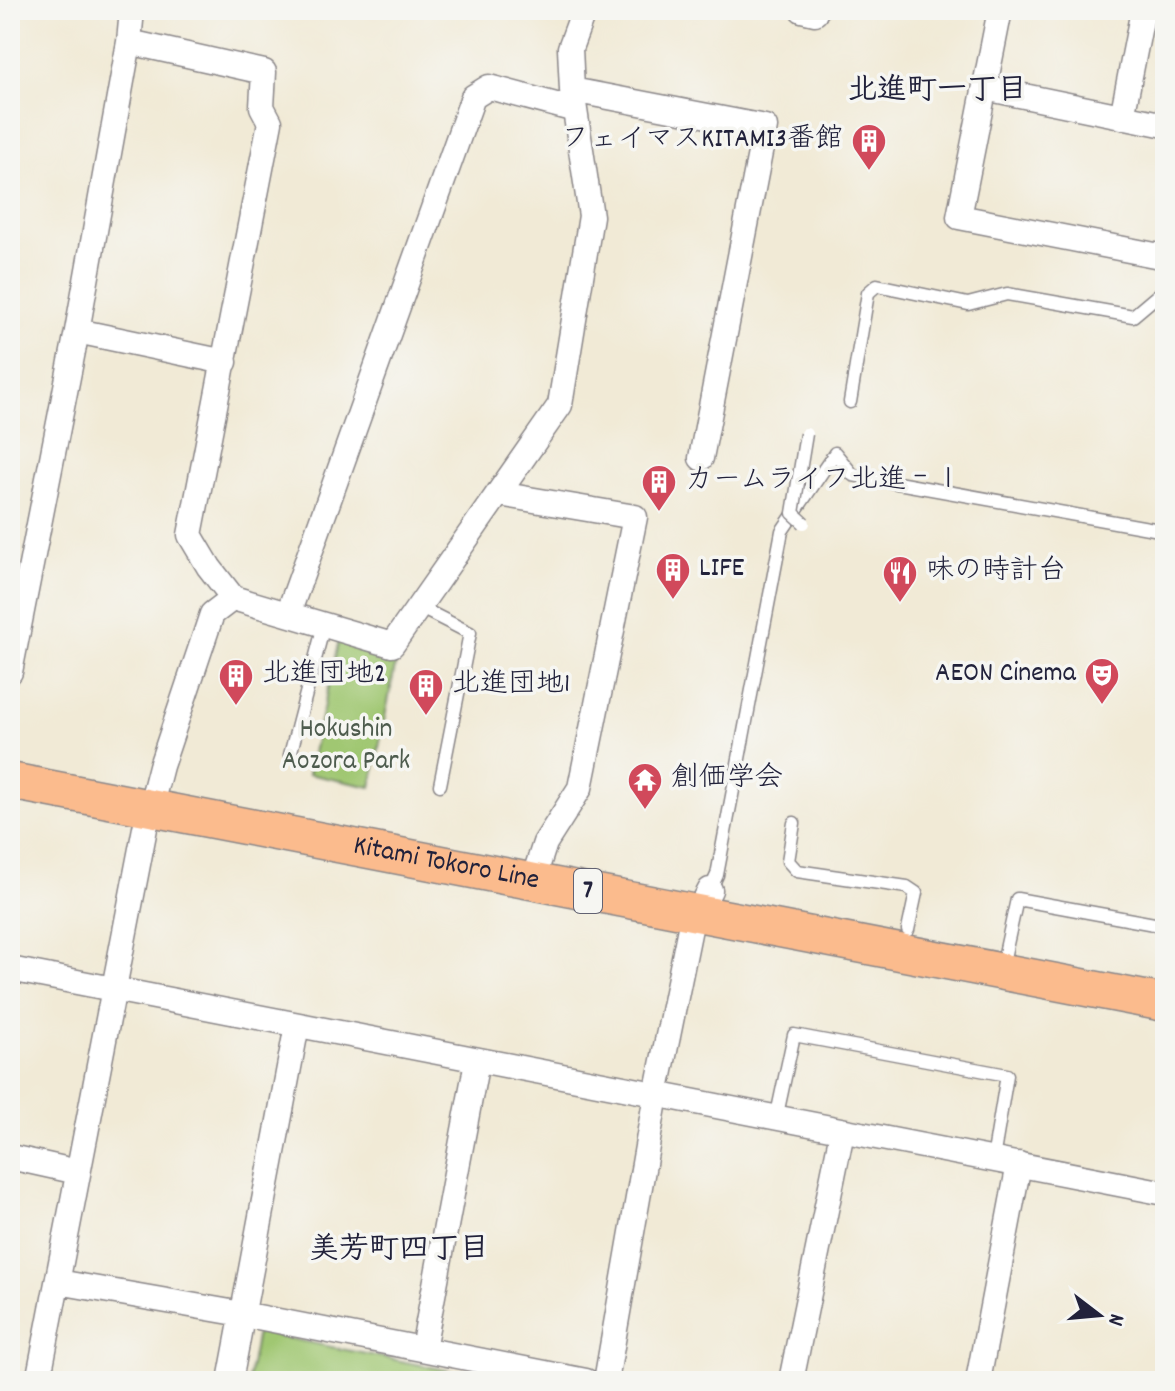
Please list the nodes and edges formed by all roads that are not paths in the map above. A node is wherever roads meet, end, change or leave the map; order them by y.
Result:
1 (132, 10) edge
2 (584, 10) edge
3 (802, 10) edge
4 (816, 10) edge
5 (1000, 10) edge
6 (1143, 10) edge
7 (129, 42) junction
8 (985, 88) junction
9 (574, 100) junction
10 (1122, 117) junction
11 (1165, 125) edge
12 (1165, 257) edge
13 (1164, 291) edge
14 (77, 331) junction
15 (225, 362) junction
16 (850, 402) dead end
17 (806, 434) dead end
18 (701, 458) dead end
19 (499, 494) junction
20 (804, 523) dead end
21 (1165, 531) edge
22 (233, 598) junction
23 (419, 607) junction
24 (288, 614) junction
25 (324, 625) junction
26 (10, 672) edge
27 (290, 755) dead end
28 (10, 758) edge
29 (10, 781) edge
30 (440, 785) dead end
31 (153, 796) junction
32 (794, 823) dead end
33 (536, 869) junction
34 (704, 901) junction
35 (1165, 926) edge
36 (908, 930) junction
37 (1004, 960) junction
38 (10, 969) edge
39 (1165, 979) edge
40 (114, 990) junction
41 (1165, 1003) edge
42 (297, 1025) junction
43 (477, 1061) junction
44 (656, 1095) junction
45 (776, 1119) junction
46 (842, 1132) junction
47 (10, 1157) edge
48 (993, 1159) junction
49 (1019, 1164) junction
50 (78, 1172) junction
51 (1165, 1193) edge
52 (58, 1282) junction
53 (242, 1314) junction
54 (423, 1349) junction
55 (38, 1381) edge
56 (230, 1381) edge
57 (586, 1381) edge
58 (606, 1381) edge
59 (791, 1381) edge
60 (978, 1381) edge

1 - 7 street
2 - 9 street
3 - 4 street
5 - 8 street
6 - 10 street
7 - 14 street
7 - 15 street
8 - 10 street
8 - 12 street
9 - 18 street
9 - 19 street
9 - 24 street
10 - 11 street
13 - 16 lane
14 - 15 street
14 - 26 street
15 - 22 street
17 - 20 lane, bridge
19 - 23 street
19 - 33 street
21 - 34 lane
22 - 24 street
22 - 31 street
23 - 25 street
23 - 30 lane
24 - 25 street
25 - 27 lane
28 - 31 main road, Kitami Tokoro Line / 7
29 - 31 main road, Kitami Tokoro Line / 7
31 - 33 main road, Kitami Tokoro Line / 7
31 - 40 street
32 - 36 lane
33 - 34 main road, Kitami Tokoro Line / 7
34 - 36 main road, Kitami Tokoro Line / 7
34 - 37 main road, Kitami Tokoro Line / 7
34 - 44 street
35 - 37 lane
36 - 37 main road, Kitami Tokoro Line / 7
37 - 39 main road, Kitami Tokoro Line / 7
37 - 41 main road, Kitami Tokoro Line / 7
38 - 40 street
40 - 42 street
40 - 50 street
42 - 43 street
42 - 53 street
43 - 44 street
43 - 54 street
44 - 45 street
44 - 58 street
45 - 46 street
45 - 48 lane
46 - 48 street
46 - 59 street
47 - 50 street
48 - 49 street
49 - 51 street
49 - 60 street
50 - 52 street
52 - 53 street
52 - 55 street
53 - 54 street
53 - 56 street
54 - 57 street

